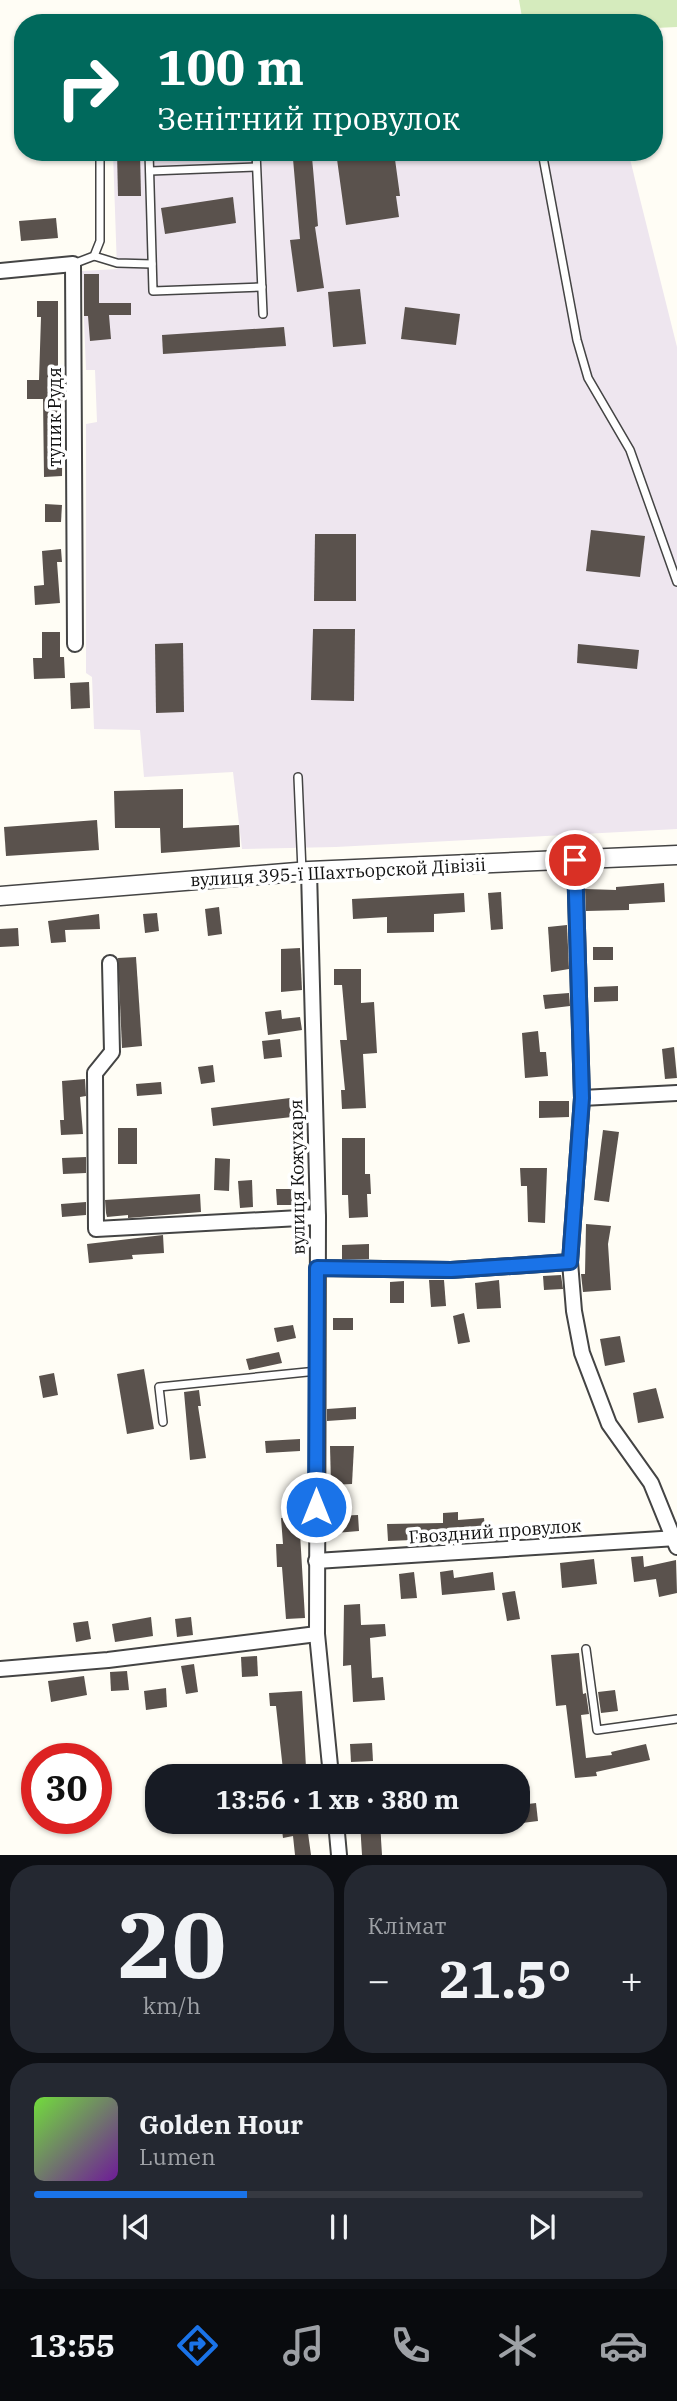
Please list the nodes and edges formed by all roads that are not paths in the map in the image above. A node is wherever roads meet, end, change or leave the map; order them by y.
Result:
1 (100, 161) edge
2 (149, 161) edge
3 (256, 161) edge
4 (544, 161) edge
5 (256, 167) junction
6 (150, 171) junction
7 (94, 256) junction
8 (72, 264) junction
9 (152, 264) junction
10 (0, 271) edge
11 (261, 287) junction
12 (263, 314) dead end
13 (677, 582) edge
14 (75, 644) dead end
15 (298, 777) dead end
16 (677, 855) edge
17 (575, 860) junction
18 (306, 871) junction
19 (0, 896) edge
20 (110, 963) dead end
21 (677, 1093) edge
22 (582, 1098) junction
23 (318, 1217) junction
24 (570, 1262) junction
25 (317, 1268) junction
26 (317, 1371) junction
27 (163, 1422) dead end
28 (676, 1541) edge
29 (316, 1562) junction
30 (317, 1633) junction
31 (586, 1649) dead end
32 (0, 1669) edge
33 (677, 1719) edge
34 (330, 1764) edge
35 (337, 1834) edge
36 (339, 1855) edge

1 - 7 lane
2 - 6 lane
3 - 5 lane
4 - 13 lane
5 - 6 lane
5 - 11 lane
6 - 9 lane
7 - 8 lane
7 - 9 lane
8 - 10 street
8 - 14 street, тупик Рудя
9 - 11 lane
11 - 12 lane
15 - 18 lane
16 - 17 street, вулиця 395-ї Шахтьорской Дівізіі
17 - 18 street, вулиця 395-ї Шахтьорской Дівізіі
17 - 22 street
18 - 19 street, вулиця 395-ї Шахтьорской Дівізіі
18 - 23 street, вулиця Кожухаря
20 - 23 street
21 - 22 street
22 - 24 street
23 - 25 street, вулиця Кожухаря
24 - 25 street
24 - 28 street
25 - 26 street, вулиця Кожухаря
26 - 27 lane
26 - 29 street, вулиця Кожухаря
28 - 29 street, Гвоздний провулок
29 - 30 street, вулиця Кожухаря
30 - 32 street
30 - 34 street, вулиця Кожухаря
31 - 33 lane
35 - 36 street

